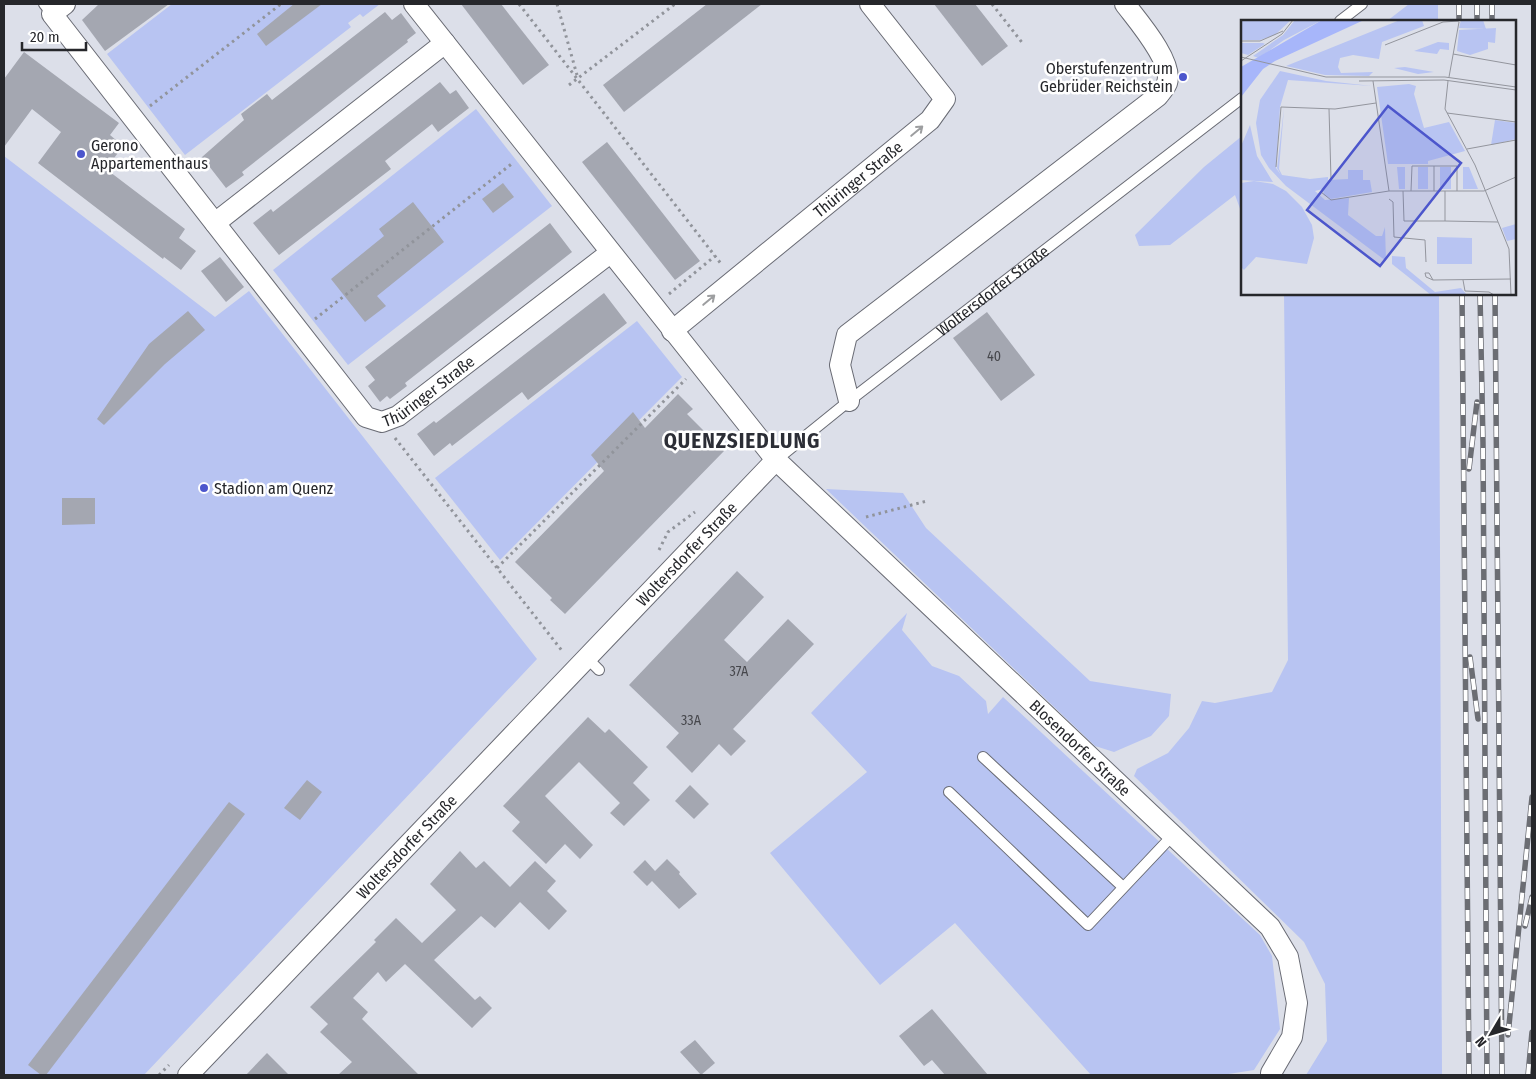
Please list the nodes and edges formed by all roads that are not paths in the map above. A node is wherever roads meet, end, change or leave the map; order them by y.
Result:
1 (414, 4) edge
2 (870, 4) edge
3 (1125, 4) edge
4 (1362, 4) edge
5 (54, 7) edge
6 (1341, 20) edge
7 (445, 43) junction
8 (1241, 99) edge
9 (214, 223) junction
10 (610, 253) junction
11 (672, 331) junction
12 (848, 401) junction
13 (776, 460) junction
14 (983, 757) dead end
15 (949, 792) dead end
16 (1172, 835) junction
17 (1123, 887) junction
18 (1272, 1073) dead end
19 (188, 1075) edge

1 - 7 street
11 -> 2 street, Thüringer Straße
3 - 12 street
4 - 6 lane
5 - 9 street, Thüringer Straße
7 - 9 street
7 - 10 street
8 - 12 lane, Woltersdorfer Straße
9 - 10 street, Thüringer Straße
10 - 11 street
11 - 13 street
12 - 13 lane, Woltersdorfer Straße
13 - 16 street, Blosendorfer Straße
13 - 19 street, Woltersdorfer Straße
14 - 17 lane
15 - 17 lane
16 - 17 lane
16 - 18 street, Blosendorfer Straße

